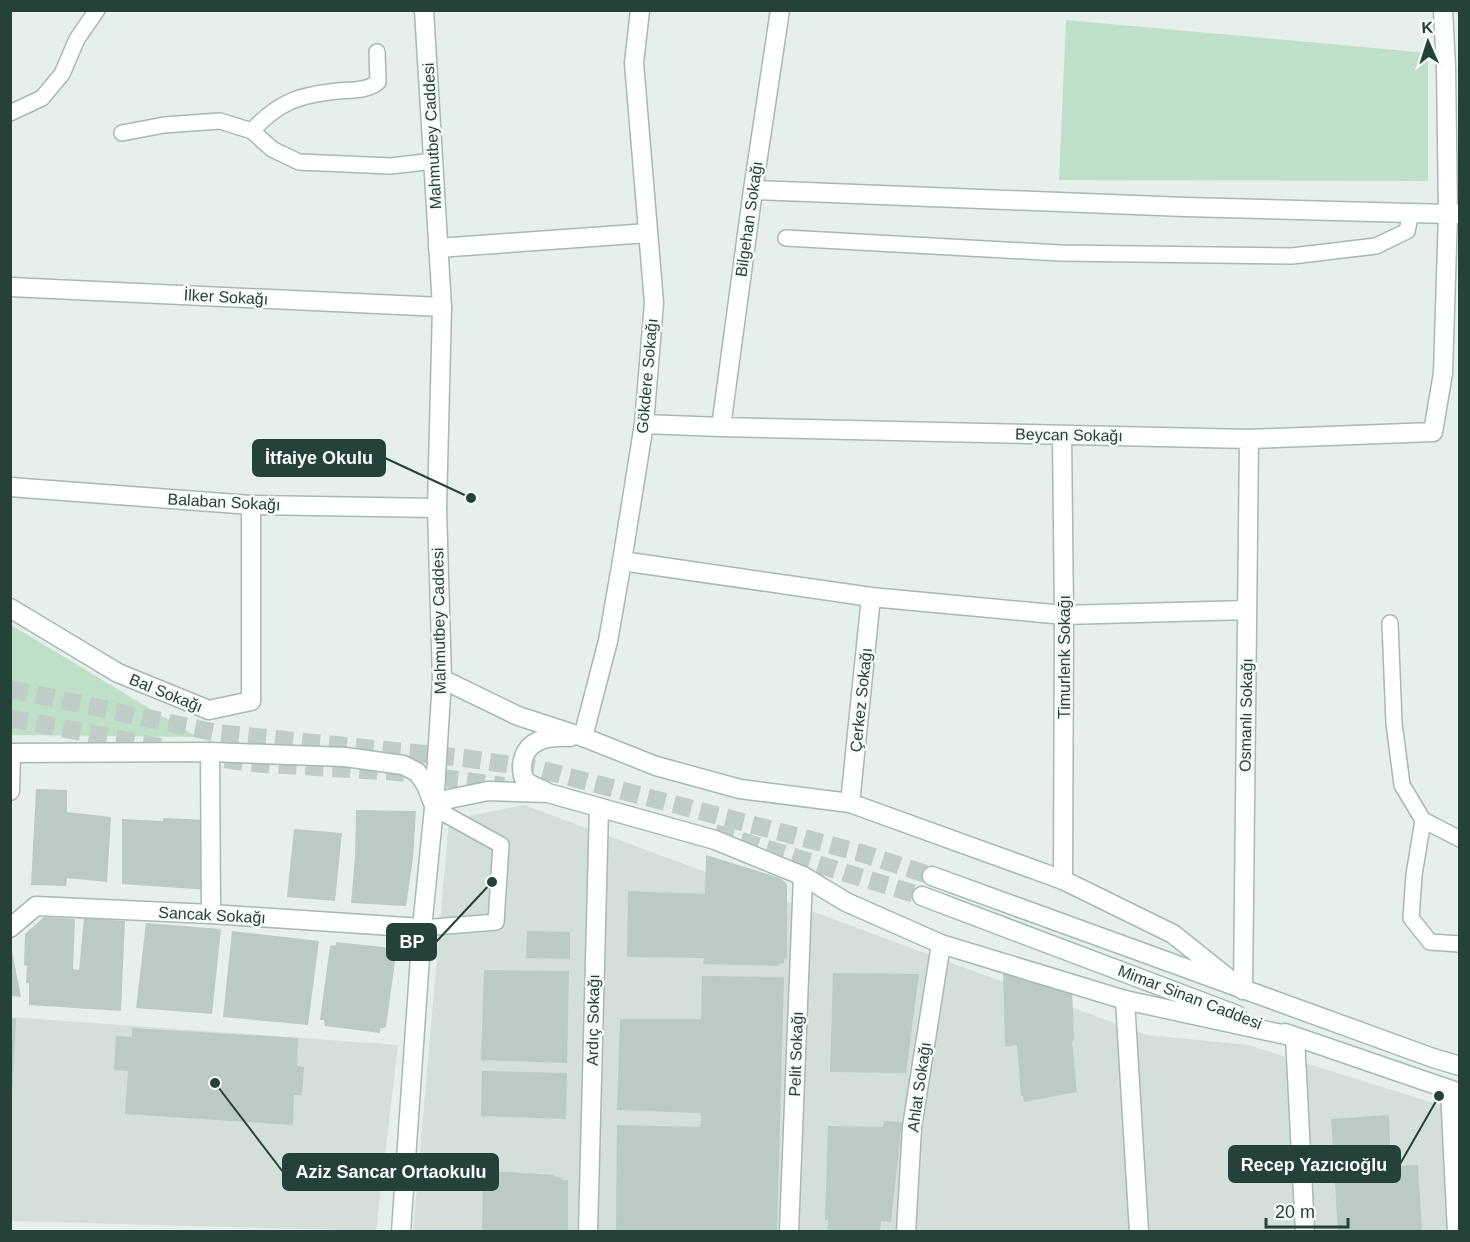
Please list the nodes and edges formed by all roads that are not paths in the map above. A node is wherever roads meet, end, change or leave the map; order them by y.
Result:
1 (97, 10) edge
2 (424, 10) edge
3 (640, 10) edge
4 (780, 10) edge
5 (1443, 10) edge
6 (377, 52) dead end
7 (1453, 67) edge
8 (10, 113) edge
9 (252, 131) junction
10 (122, 133) dead end
11 (433, 161) junction
12 (753, 190) junction
13 (1411, 213) junction
14 (1454, 214) edge
15 (648, 233) junction
16 (786, 238) dead end
17 (438, 248) junction
18 (10, 287) edge
19 (442, 307) junction
20 (1451, 373) edge
21 (644, 424) junction
22 (721, 427) junction
23 (1062, 435) junction
24 (1249, 439) junction
25 (10, 487) edge
26 (251, 505) junction
27 (437, 508) junction
28 (622, 561) junction
29 (871, 597) junction
30 (10, 608) edge
31 (1247, 610) junction
32 (1064, 615) junction
33 (1390, 623) dead end
34 (442, 679) junction
35 (583, 737) junction
36 (210, 752) junction
37 (11, 753) edge
38 (10, 791) edge
39 (548, 793) junction
40 (850, 803) junction
41 (434, 808) junction
42 (599, 808) junction
43 (1423, 820) junction
44 (1460, 839) edge
45 (802, 876) junction
46 (932, 876) tunnel mouth
47 (1063, 880) junction
48 (922, 896) tunnel mouth
49 (212, 914) junction
50 (10, 928) edge
51 (422, 928) junction
52 (941, 944) junction
53 (1460, 944) edge
54 (1243, 990) junction
55 (1125, 1000) junction
56 (1296, 1037) junction
57 (1460, 1066) edge
58 (1455, 1091) edge
59 (400, 1232) edge
60 (588, 1232) edge
61 (789, 1232) edge
62 (906, 1232) edge
63 (1139, 1232) edge
64 (1305, 1232) edge
65 (1457, 1232) edge

1 - 8 lane
2 - 11 street, Mahmutbey Caddesi
3 - 15 street, Gökdere Sokağı
4 - 12 street, Bilgehan Sokağı
5 - 7 street
6 - 9 lane
7 - 14 street
9 - 10 lane
9 - 11 lane
11 - 17 street, Mahmutbey Caddesi
12 - 13 street
12 - 22 street, Bilgehan Sokağı
13 - 14 street
13 - 16 lane
14 - 20 street
15 - 17 street
15 - 21 street, Gökdere Sokağı
17 - 19 street, Mahmutbey Caddesi
18 - 19 street, İlker Sokağı
19 - 27 street, Mahmutbey Caddesi
20 - 24 street, Beycan Sokağı
21 - 22 street, Beycan Sokağı
21 - 28 street, Gökdere Sokağı
22 - 23 street, Beycan Sokağı
23 - 24 street, Beycan Sokağı
23 - 32 street, Timurlenk Sokağı
24 - 31 street, Osmanlı Sokağı
25 - 26 street, Balaban Sokağı
26 - 27 street, Balaban Sokağı
26 - 30 street, Bal Sokağı
27 - 34 street, Mahmutbey Caddesi
28 - 29 street
28 - 35 street, Gökdere Sokağı
29 - 32 street
29 - 40 street, Çerkez Sokağı
31 - 32 street
31 - 54 street, Osmanlı Sokağı
32 - 47 street, Timurlenk Sokağı
33 - 43 lane
34 - 35 street
34 - 41 street, Mahmutbey Caddesi
35 - 39 street
35 - 40 street
36 - 37 street
36 - 41 street
36 - 49 street
37 - 38 street
39 - 41 street
39 - 42 street
40 - 47 street
41 - 51 street, Mahmutbey Caddesi
41 - 51 lane
42 - 45 street
42 - 60 street, Ardıç Sokağı
43 - 44 lane
43 - 53 lane
45 - 52 street
45 - 61 street, Pelit Sokağı
46 - 54 street, Mimar Sinan Caddesi
47 - 54 street
48 - 56 street, Mimar Sinan Caddesi
49 - 50 street, Sancak Sokağı
49 - 51 street, Sancak Sokağı
51 - 59 street, Mahmutbey Caddesi
52 - 55 street
52 - 62 street, Ahlat Sokağı
54 - 57 street, Mimar Sinan Caddesi
55 - 56 street
55 - 63 street
56 - 58 street, Mimar Sinan Caddesi
56 - 64 street
58 - 65 street

